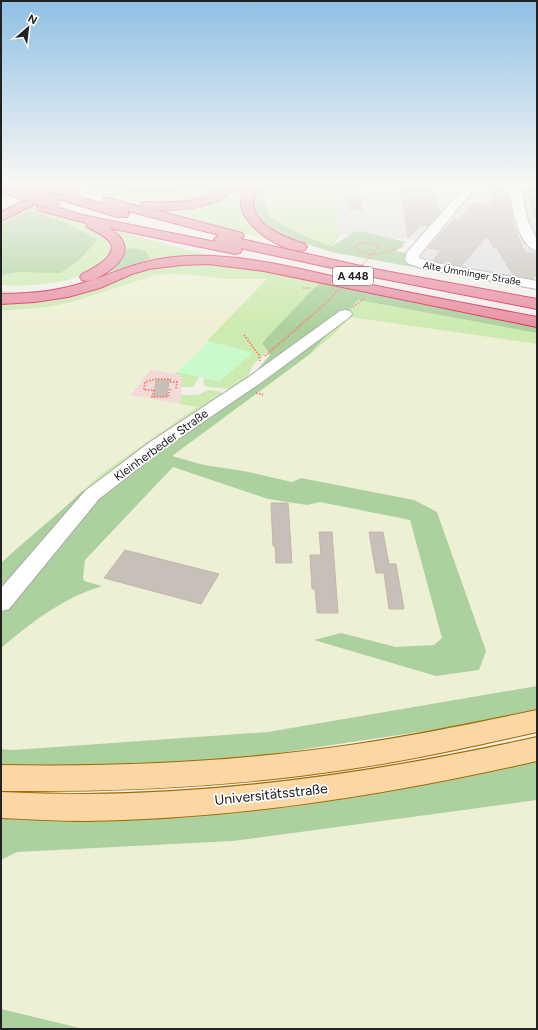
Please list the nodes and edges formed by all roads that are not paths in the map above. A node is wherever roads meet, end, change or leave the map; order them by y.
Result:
1 (103, 231) edge
2 (143, 231) edge
3 (160, 231) edge
4 (191, 231) edge
5 (218, 231) edge
6 (268, 231) edge
7 (433, 231) edge
8 (527, 231) edge
9 (537, 248) edge
10 (240, 251) junction
11 (318, 253) junction
12 (537, 285) edge
13 (1, 289) edge
14 (537, 295) edge
15 (1, 299) edge
16 (537, 304) edge
17 (537, 312) edge
18 (345, 314) road end
19 (537, 322) edge
20 (1, 603) edge
21 (537, 722) edge
22 (537, 749) edge
23 (1, 778) edge
24 (1, 805) edge

1 - 13 highway
2 - 10 highway
3 - 10 highway, A 448
4 - 16 highway, A 448
5 - 11 highway
6 - 11 highway
7 - 12 street, Alte Ümminger Straße
8 - 9 street
10 - 17 highway, A 448
11 - 14 highway
15 - 19 highway
18 - 20 street, Kleinherbeder Straße
21 - 23 main road
22 - 24 main road, Universitätsstraße

